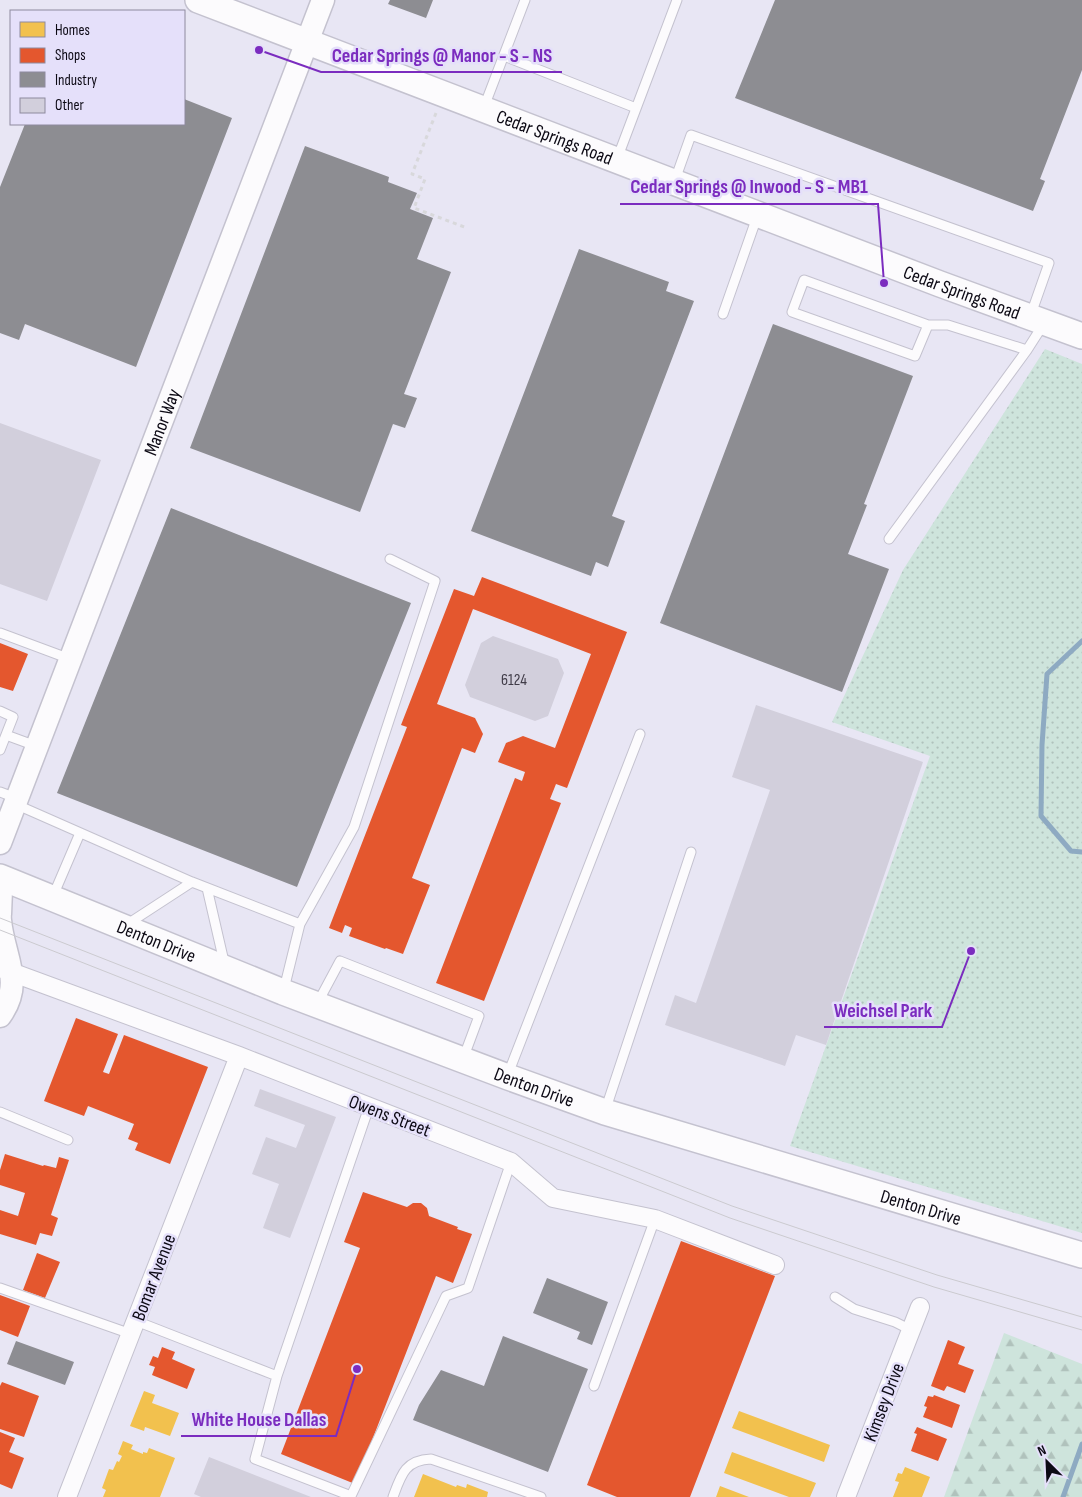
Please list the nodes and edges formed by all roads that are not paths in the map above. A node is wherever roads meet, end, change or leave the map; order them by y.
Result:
1 (198, 0) edge
2 (323, 0) edge
3 (525, 0) edge
4 (676, 0) edge
5 (307, 42) junction
6 (504, 56) junction
7 (636, 108) junction
8 (483, 109) junction
9 (616, 160) junction
10 (674, 182) junction
11 (758, 214) junction
12 (723, 314) dead end
13 (1037, 320) junction
14 (928, 325) junction
15 (1082, 336) edge
16 (1026, 350) junction
17 (888, 539) dead end
18 (390, 559) dead end
19 (0, 633) edge
20 (70, 659) junction
21 (0, 711) edge
22 (640, 734) dead end
23 (6, 735) junction
24 (37, 746) junction
25 (0, 750) edge
26 (10, 798) edge
27 (80, 833) junction
28 (0, 843) edge
29 (691, 852) dead end
30 (0, 877) edge
31 (192, 882) junction
32 (0, 887) edge
33 (207, 888) junction
34 (52, 899) junction
35 (0, 914) edge
36 (0, 920) edge
37 (300, 924) junction
38 (123, 927) junction
39 (226, 968) junction
40 (6, 970) edge
41 (283, 992) junction
42 (317, 1005) junction
43 (0, 1016) edge
44 (239, 1056) junction
45 (463, 1060) junction
46 (508, 1077) junction
47 (369, 1107) junction
48 (0, 1112) edge
49 (605, 1112) junction
50 (68, 1140) dead end
51 (511, 1162) junction
52 (655, 1219) junction
53 (1082, 1255) edge
54 (775, 1265) dead end
55 (0, 1288) edge
56 (835, 1297) dead end
57 (920, 1307) dead end
58 (133, 1327) junction
59 (911, 1330) junction
60 (278, 1376) junction
61 (594, 1386) dead end
62 (67, 1497) edge
63 (393, 1497) edge
64 (541, 1497) edge
65 (846, 1497) edge

1 - 5 main road, Cedar Springs Road
2 - 5 street, Manor Way
3 - 6 lane
4 - 7 lane
5 - 8 main road, Cedar Springs Road
5 - 20 street, Manor Way
6 - 7 lane
6 - 8 lane
7 - 9 lane
8 - 9 main road, Cedar Springs Road
9 - 10 main road, Cedar Springs Road
10 - 11 main road, Cedar Springs Road
10 - 13 lane
11 - 12 lane
11 - 13 main road, Cedar Springs Road
13 - 15 main road, Cedar Springs Road
13 - 16 lane
14 - 14 lane
14 - 16 lane
16 - 17 lane
18 - 37 lane
19 - 20 lane
20 - 24 street, Manor Way
21 - 23 lane
22 - 46 lane
23 - 24 lane
23 - 25 lane
24 - 26 street, Manor Way
26 - 27 lane
26 - 28 street, Manor Way
27 - 31 lane
27 - 34 lane
29 - 49 lane
30 - 34 main road, Denton Drive
31 - 33 lane
31 - 38 lane
32 - 35 street
33 - 37 lane
33 - 39 lane
34 - 38 main road, Denton Drive
36 - 40 street
37 - 41 lane
38 - 39 main road, Denton Drive
39 - 41 main road, Denton Drive
40 - 43 street
40 - 44 street, Owens Street
41 - 42 main road, Denton Drive
42 - 45 main road, Denton Drive
42 - 45 lane
44 - 47 street, Owens Street
44 - 58 street, Bomar Avenue
45 - 46 main road, Denton Drive
46 - 49 main road, Denton Drive
47 - 51 street, Owens Street
47 - 60 lane
48 - 50 lane
49 - 53 main road, Denton Drive
51 - 52 street, Owens Street
51 - 60 lane
52 - 54 street, Owens Street
52 - 61 lane
55 - 58 lane
56 - 59 lane
57 - 59 street, Kimsey Drive
58 - 60 lane
58 - 62 street, Bomar Avenue
59 - 65 street, Kimsey Drive
63 - 64 lane

